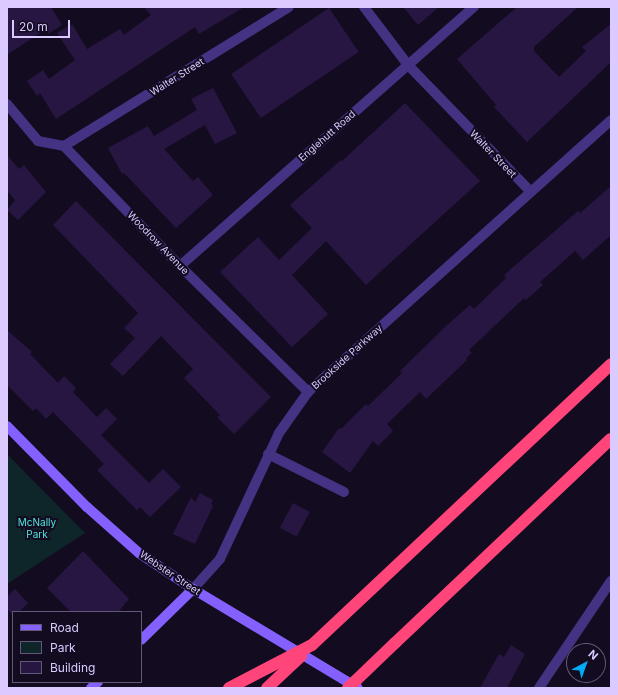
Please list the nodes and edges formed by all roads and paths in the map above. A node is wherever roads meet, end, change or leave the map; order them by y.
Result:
1 (289, 7) edge
2 (364, 7) edge
3 (474, 7) edge
4 (408, 65) junction
5 (7, 104) edge
6 (611, 120) edge
7 (64, 146) junction
8 (530, 191) junction
9 (180, 266) junction
10 (611, 364) edge
11 (308, 392) junction
12 (7, 426) edge
13 (611, 439) edge
14 (268, 454) junction
15 (344, 492) dead end
16 (609, 588) edge
17 (193, 589) junction
18 (142, 639) edge
19 (312, 645) junction
20 (362, 675) junction
21 (229, 688) edge
22 (267, 688) edge
23 (348, 688) edge
24 (354, 688) edge
25 (358, 688) edge
26 (539, 688) edge

1 - 7 street, Walter Street
2 - 4 street, Walter Street
3 - 4 street, Englehutt Road
4 - 8 street, Walter Street
4 - 9 street, Englehutt Road
5 - 7 street
6 - 8 street, Brookside Parkway
7 - 9 street, Woodrow Avenue
8 - 11 street, Brookside Parkway
9 - 11 street, Woodrow Avenue
10 - 19 highway
11 - 14 street, Brookside Parkway
12 - 17 street, Webster Street
13 - 20 highway, bridge
14 - 15 street
14 - 17 street, Brookside Parkway
16 - 26 street
17 - 18 street, Brookside Parkway
17 - 25 street, Webster Street
19 - 21 highway, bridge
19 - 22 highway, bridge
20 - 23 highway, bridge
20 - 24 highway, bridge

